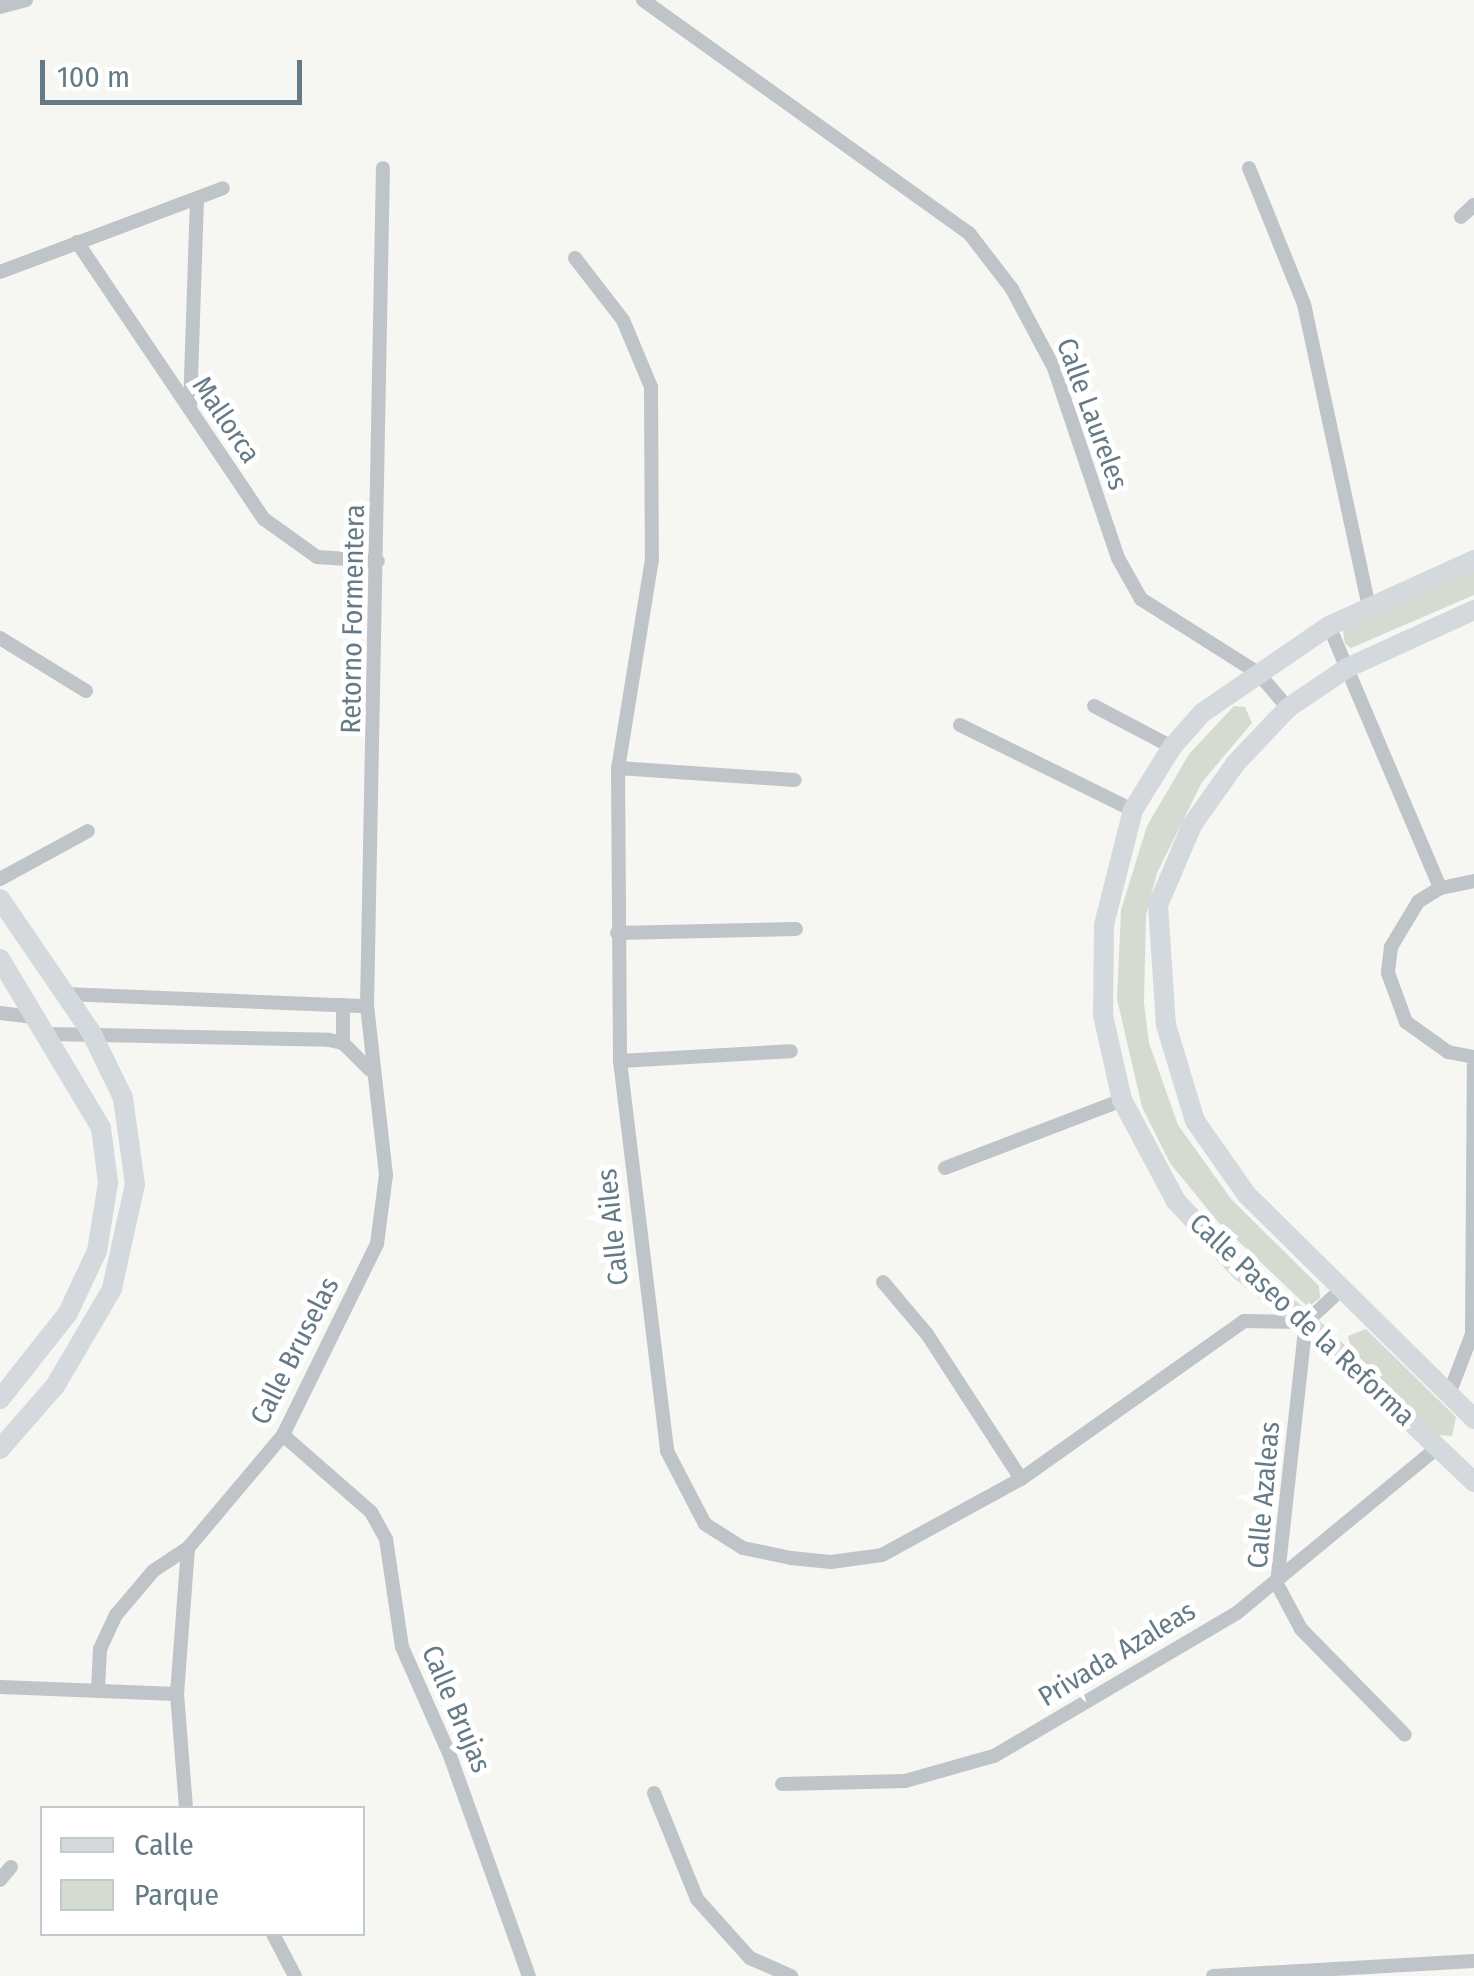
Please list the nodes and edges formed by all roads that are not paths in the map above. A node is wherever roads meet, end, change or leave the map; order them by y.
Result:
1 (26, 0) edge
2 (643, 0) edge
3 (0, 7) edge
4 (382, 168) dead end
5 (1249, 168) dead end
6 (223, 188) dead end
7 (196, 200) junction
8 (1474, 206) edge
9 (1461, 217) dead end
10 (77, 242) junction
11 (575, 258) dead end
12 (0, 272) edge
13 (190, 411) junction
14 (1474, 560) edge
15 (378, 562) junction
16 (1368, 604) junction
17 (1474, 610) edge
18 (1329, 626) junction
19 (0, 638) edge
20 (1347, 668) junction
21 (1258, 673) junction
22 (86, 691) dead end
23 (1094, 706) dead end
24 (1288, 708) junction
25 (960, 724) dead end
26 (1172, 747) junction
27 (618, 768) junction
28 (794, 780) dead end
29 (1132, 810) junction
30 (88, 831) dead end
31 (0, 880) edge
32 (1474, 881) edge
33 (1440, 888) junction
34 (0, 899) edge
35 (796, 929) dead end
36 (618, 933) junction
37 (0, 958) edge
38 (42, 963) junction
39 (15, 982) junction
40 (64, 994) junction
41 (344, 1005) junction
42 (368, 1006) junction
43 (0, 1012) edge
44 (44, 1026) junction
45 (91, 1032) junction
46 (343, 1043) junction
47 (791, 1050) dead end
48 (1474, 1057) edge
49 (620, 1061) junction
50 (1474, 1065) edge
51 (370, 1070) junction
52 (1122, 1100) junction
53 (945, 1168) dead end
54 (883, 1282) dead end
55 (1343, 1288) junction
56 (1306, 1322) junction
57 (1449, 1394) junction
58 (0, 1398) edge
59 (1474, 1419) edge
60 (283, 1436) junction
61 (1438, 1448) junction
62 (0, 1449) edge
63 (1469, 1469) edge
64 (1021, 1478) junction
65 (188, 1548) junction
66 (1277, 1584) junction
67 (0, 1687) edge
68 (98, 1690) junction
69 (177, 1694) junction
70 (1406, 1735) dead end
71 (782, 1784) dead end
72 (654, 1793) dead end
73 (186, 1806) edge
74 (11, 1867) dead end
75 (0, 1880) edge
76 (274, 1936) edge
77 (1474, 1961) edge
78 (295, 1976) edge
79 (529, 1976) edge
80 (790, 1976) edge
81 (1213, 1976) edge

1 - 3 street
2 - 21 street, Calle Laureles
4 - 15 street, Retorno Formentera
5 - 16 street
6 - 7 street
7 - 10 street
7 - 13 street
8 - 9 street
10 - 12 street
10 - 13 street, Mallorca
11 - 27 street, Calle Ailes
13 - 15 street, Mallorca
14 - 16 main road, Calle Paseo de la Reforma
15 - 42 street, Retorno Formentera
16 - 18 main road, Calle Paseo de la Reforma
17 - 20 main road, Calle Paseo de la Reforma
18 - 20 street
18 - 21 main road, Calle Paseo de la Reforma
19 - 22 street
20 - 24 main road, Calle Paseo de la Reforma
20 - 33 street
21 - 24 street, Calle Laureles
21 - 26 main road, Calle Paseo de la Reforma
23 - 26 street
24 - 55 main road, Calle Paseo de la Reforma
25 - 29 street
26 - 29 main road, Calle Paseo de la Reforma
27 - 28 street
27 - 36 street, Calle Ailes
29 - 52 main road, Calle Paseo de la Reforma
30 - 31 street
32 - 33 street
33 - 48 street
34 - 38 main road
35 - 36 street
36 - 49 street, Calle Ailes
37 - 39 main road
38 - 39 main road
38 - 40 main road
39 - 44 main road
40 - 41 street
40 - 45 main road
41 - 42 street
41 - 46 street
42 - 51 street, Retorno Formentera
43 - 44 street
44 - 45 street
44 - 58 main road
45 - 46 street
45 - 62 main road
46 - 51 street
47 - 49 street
49 - 64 street, Calle Ailes
50 - 57 street
51 - 60 street, Calle Bruselas
52 - 53 street
52 - 56 main road, Calle Paseo de la Reforma
54 - 64 street
55 - 56 street
55 - 57 main road, Calle Paseo de la Reforma
56 - 61 main road, Calle Paseo de la Reforma
56 - 64 street, Calle Ailes
56 - 66 street, Calle Azaleas
57 - 59 main road, Calle Paseo de la Reforma
60 - 65 street, Calle Bruselas
60 - 79 street, Calle Brujas
61 - 63 main road, Calle Paseo de la Reforma
61 - 66 street, Calle Azaleas
65 - 68 street, Calle Bruselas
65 - 69 street
66 - 70 street
66 - 71 street, Privada Azaleas
67 - 68 street
68 - 69 street
69 - 73 street
72 - 80 street
74 - 75 street
76 - 78 street
77 - 81 street

